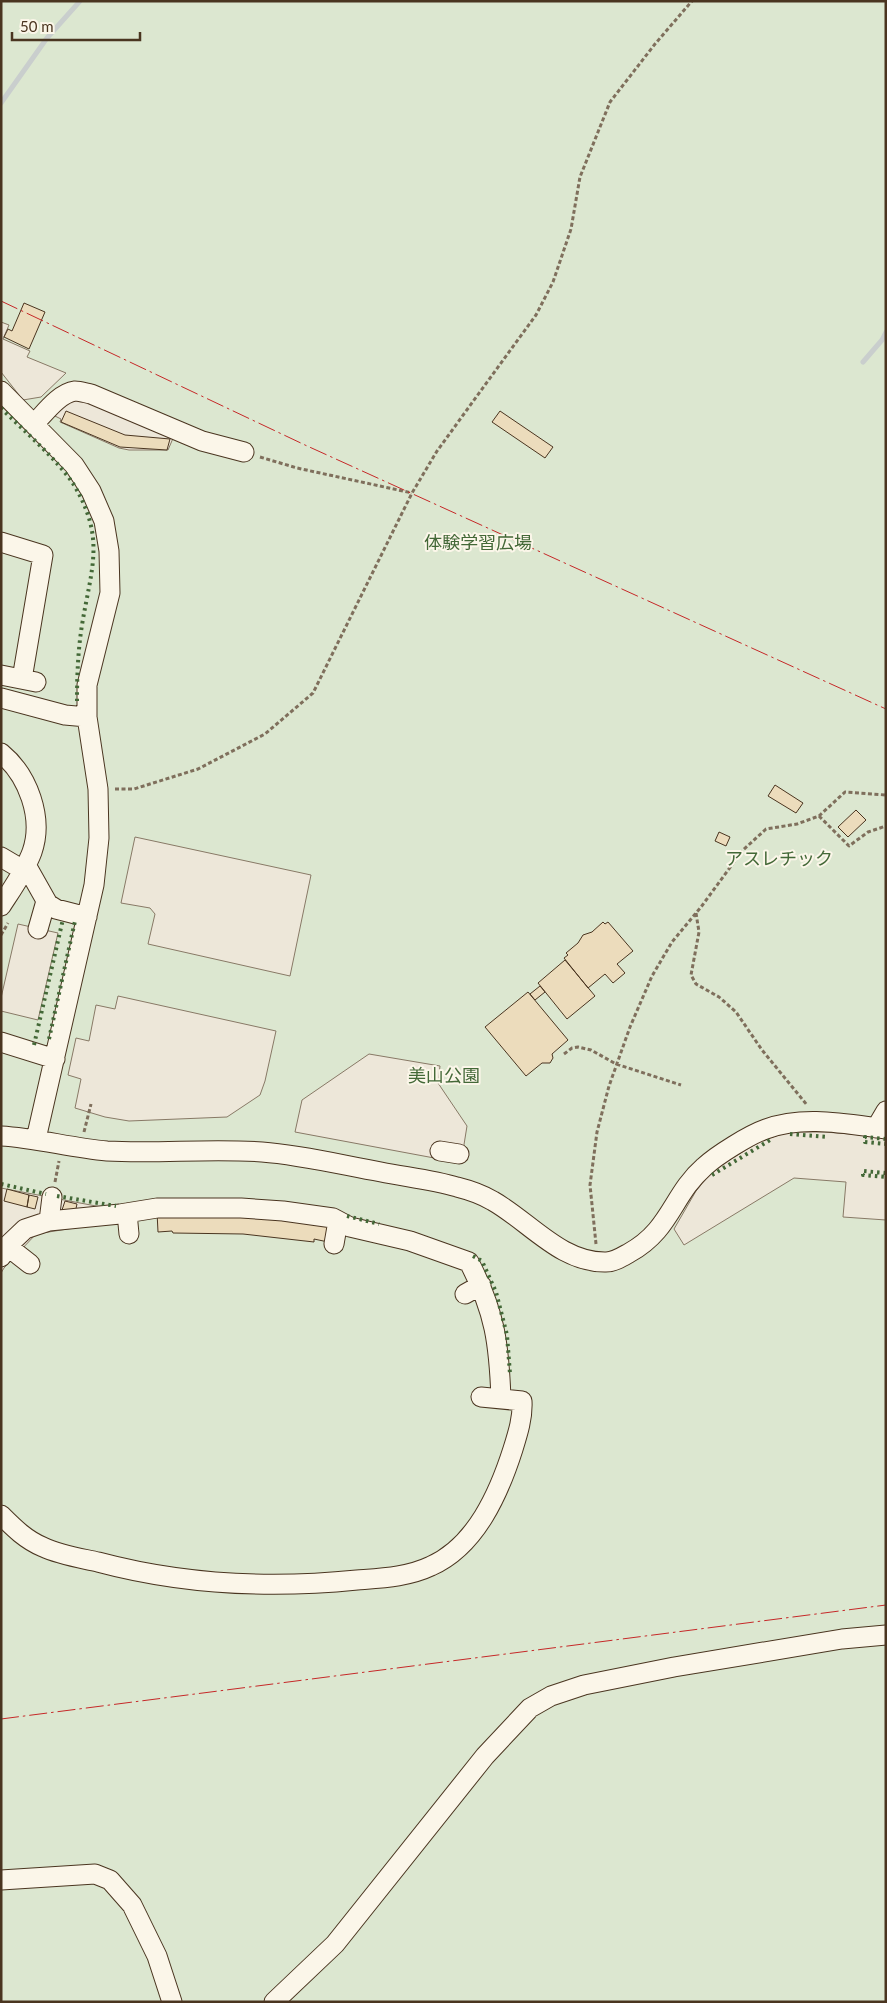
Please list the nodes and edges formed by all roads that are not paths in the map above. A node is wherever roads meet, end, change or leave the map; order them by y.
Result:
1 (1, 391) edge
2 (34, 424) junction
3 (244, 452) road end
4 (1, 542) edge
5 (1, 675) edge
6 (1, 698) edge
7 (87, 717) junction
8 (1, 753) edge
9 (1, 857) edge
10 (25, 867) junction
11 (46, 901) junction
12 (1, 906) edge
13 (87, 917) junction
14 (38, 929) dead end
15 (1, 1042) edge
16 (55, 1059) junction
17 (886, 1111) edge
18 (881, 1128) edge
19 (1, 1136) edge
20 (36, 1139) junction
21 (440, 1151) dead end
22 (459, 1154) dead end
23 (52, 1198) road end
24 (127, 1213) junction
25 (50, 1221) junction
26 (338, 1221) junction
27 (129, 1234) dead end
28 (334, 1244) dead end
29 (4, 1252) edge
30 (30, 1264) dead end
31 (481, 1396) dead end
32 (501, 1399) junction
33 (1, 1515) edge
34 (886, 1635) edge
35 (1, 1880) edge
36 (172, 2002) edge
37 (274, 2002) edge

1 - 2 street
2 - 3 street
2 - 7 street
4 - 5 street
6 - 7 street
7 - 13 street
8 - 10 street
9 - 10 street
10 - 11 street
10 - 12 street
11 - 13 street
11 - 14 street
13 - 16 street
15 - 16 street
16 - 20 street
17 - 18 street
18 - 20 street
19 - 20 street
21 - 22 street
23 - 25 street
24 - 25 street
24 - 26 street
24 - 27 street
25 - 29 street
26 - 28 street
26 - 32 street
29 - 30 street
31 - 32 street
32 - 33 street
34 - 37 street
35 - 36 street

